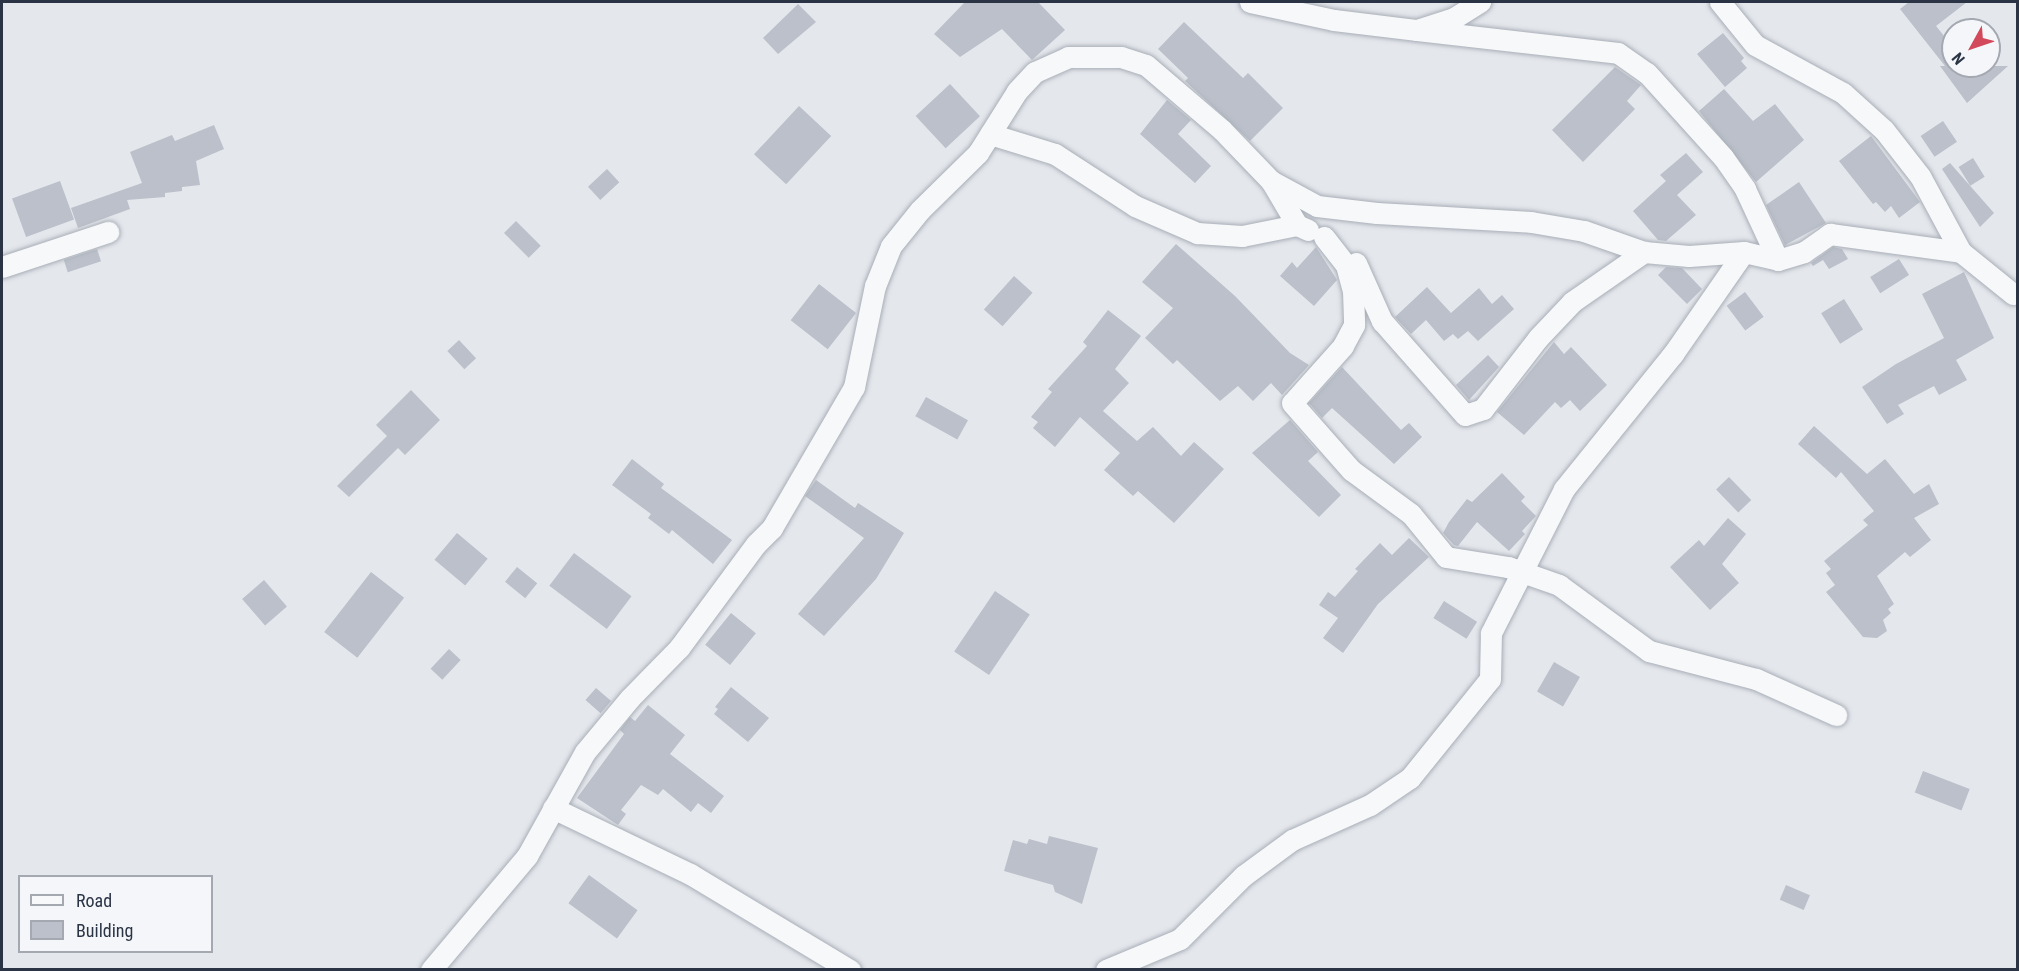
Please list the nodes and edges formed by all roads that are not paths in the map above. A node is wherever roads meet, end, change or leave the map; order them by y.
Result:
1 (1250, 2) edge
2 (1480, 2) edge
3 (1719, 2) edge
4 (1417, 30) junction
5 (990, 134) junction
6 (1271, 181) junction
7 (1297, 225) junction
8 (108, 232) dead end
9 (1324, 237) junction
10 (1644, 252) junction
11 (1744, 252) junction
12 (1961, 252) junction
13 (1778, 260) junction
14 (2, 267) edge
15 (2013, 294) dead end
16 (1522, 572) junction
17 (1836, 715) dead end
18 (553, 808) junction
19 (432, 969) edge
20 (850, 969) edge
21 (1106, 969) edge

1 - 4 street
2 - 4 street
3 - 12 street
4 - 13 street
5 - 6 street
5 - 7 street
5 - 18 street
6 - 7 street
6 - 10 street
7 - 9 street
8 - 14 street
9 - 10 street
9 - 16 street
10 - 11 street
11 - 13 street
11 - 16 street
12 - 13 street
12 - 15 street
16 - 17 street
16 - 21 street
18 - 19 street
18 - 20 street

